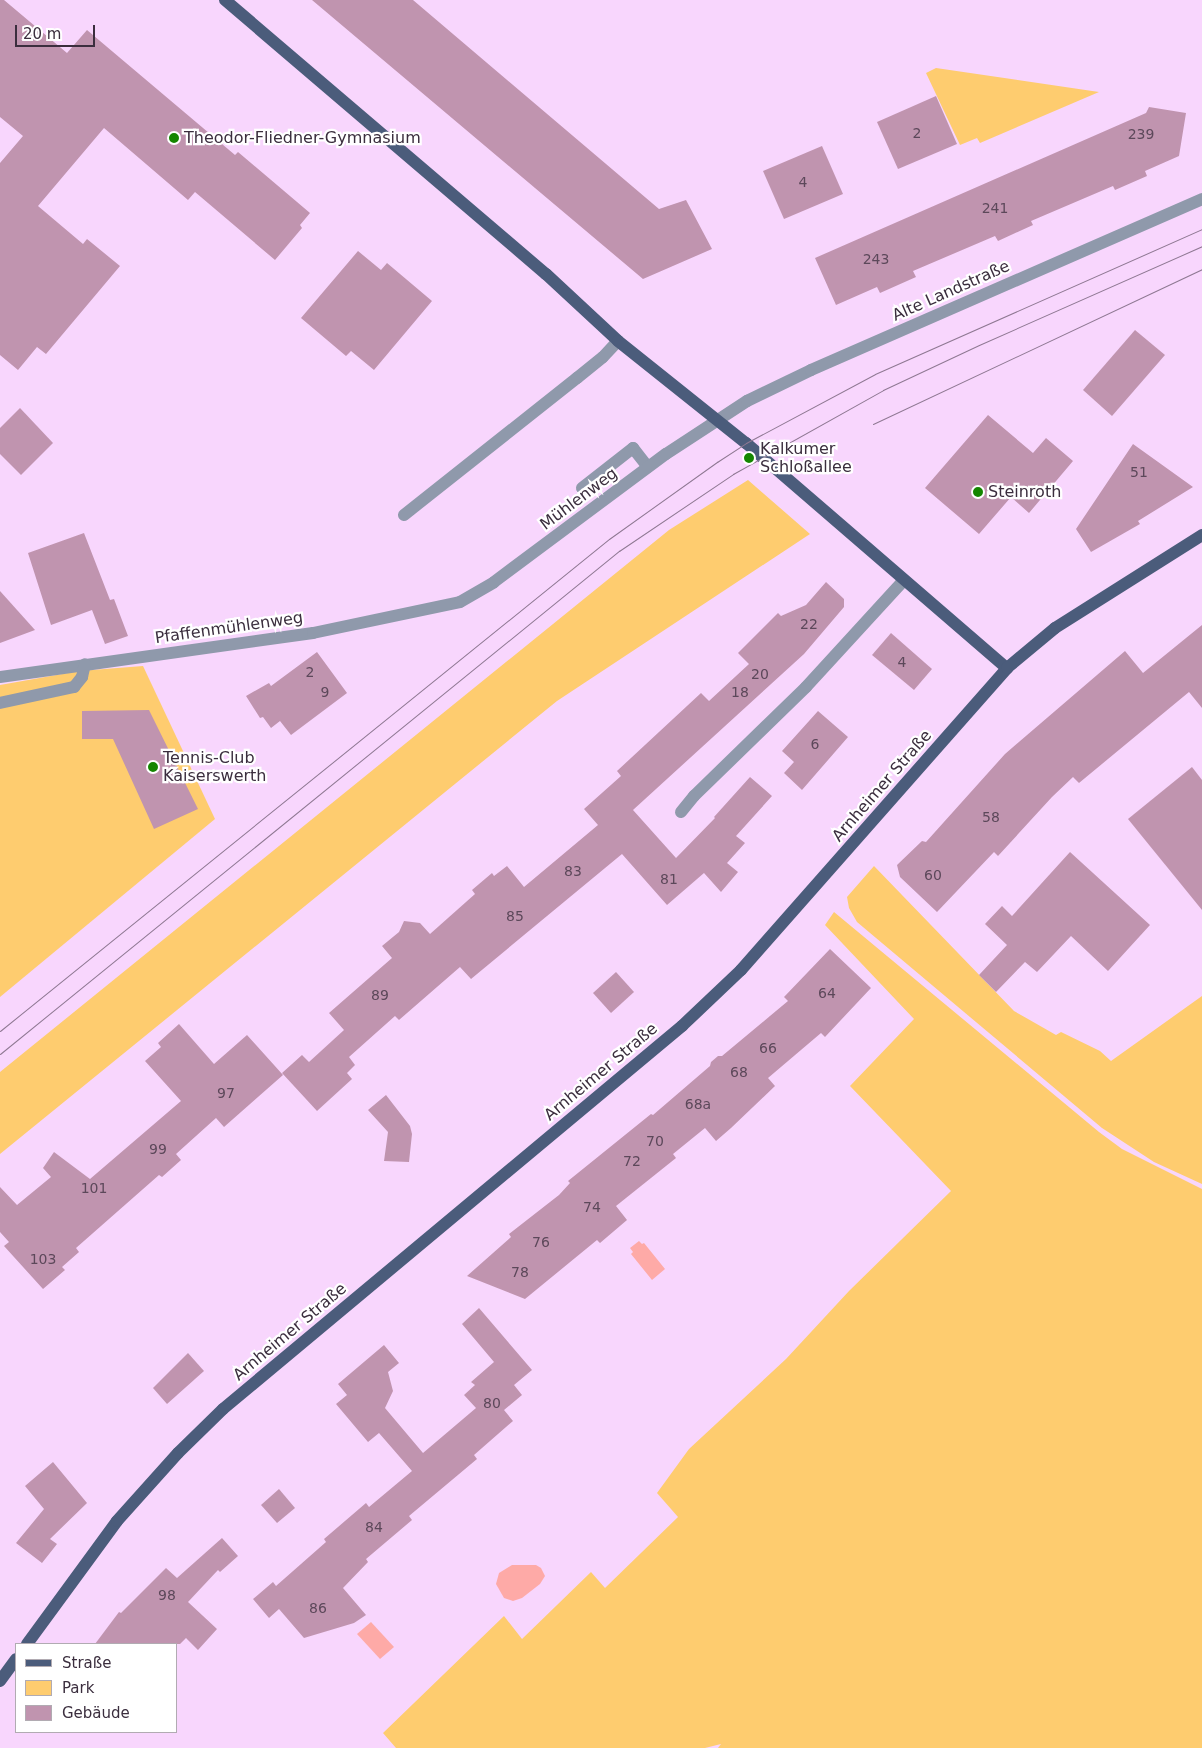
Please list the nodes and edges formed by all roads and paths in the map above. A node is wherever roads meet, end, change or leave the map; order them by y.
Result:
1 (225, 0) edge
2 (1202, 199) edge
3 (618, 341) junction
4 (716, 419) junction
5 (648, 467) junction
6 (582, 488) dead end
7 (404, 515) dead end
8 (1202, 535) edge
9 (904, 580) junction
10 (460, 602) joint
11 (85, 664) junction
12 (1007, 668) junction
13 (0, 677) edge
14 (0, 703) edge
15 (681, 812) dead end
16 (28, 1643) edge
17 (15, 1660) edge
18 (0, 1681) edge

1 - 3 main road
2 - 4 street, Alte Landstraße
3 - 4 main road
3 - 7 street
4 - 5 street, Mühlenweg
4 - 9 main road
5 - 6 street
5 - 10 street, Mühlenweg
8 - 12 main road, Arnheimer Straße
9 - 12 main road
9 - 15 street
10 - 11 street, Pfaffenmühlenweg
11 - 13 street, Pfaffenmühlenweg
11 - 14 street
12 - 16 main road, Arnheimer Straße
17 - 18 main road

